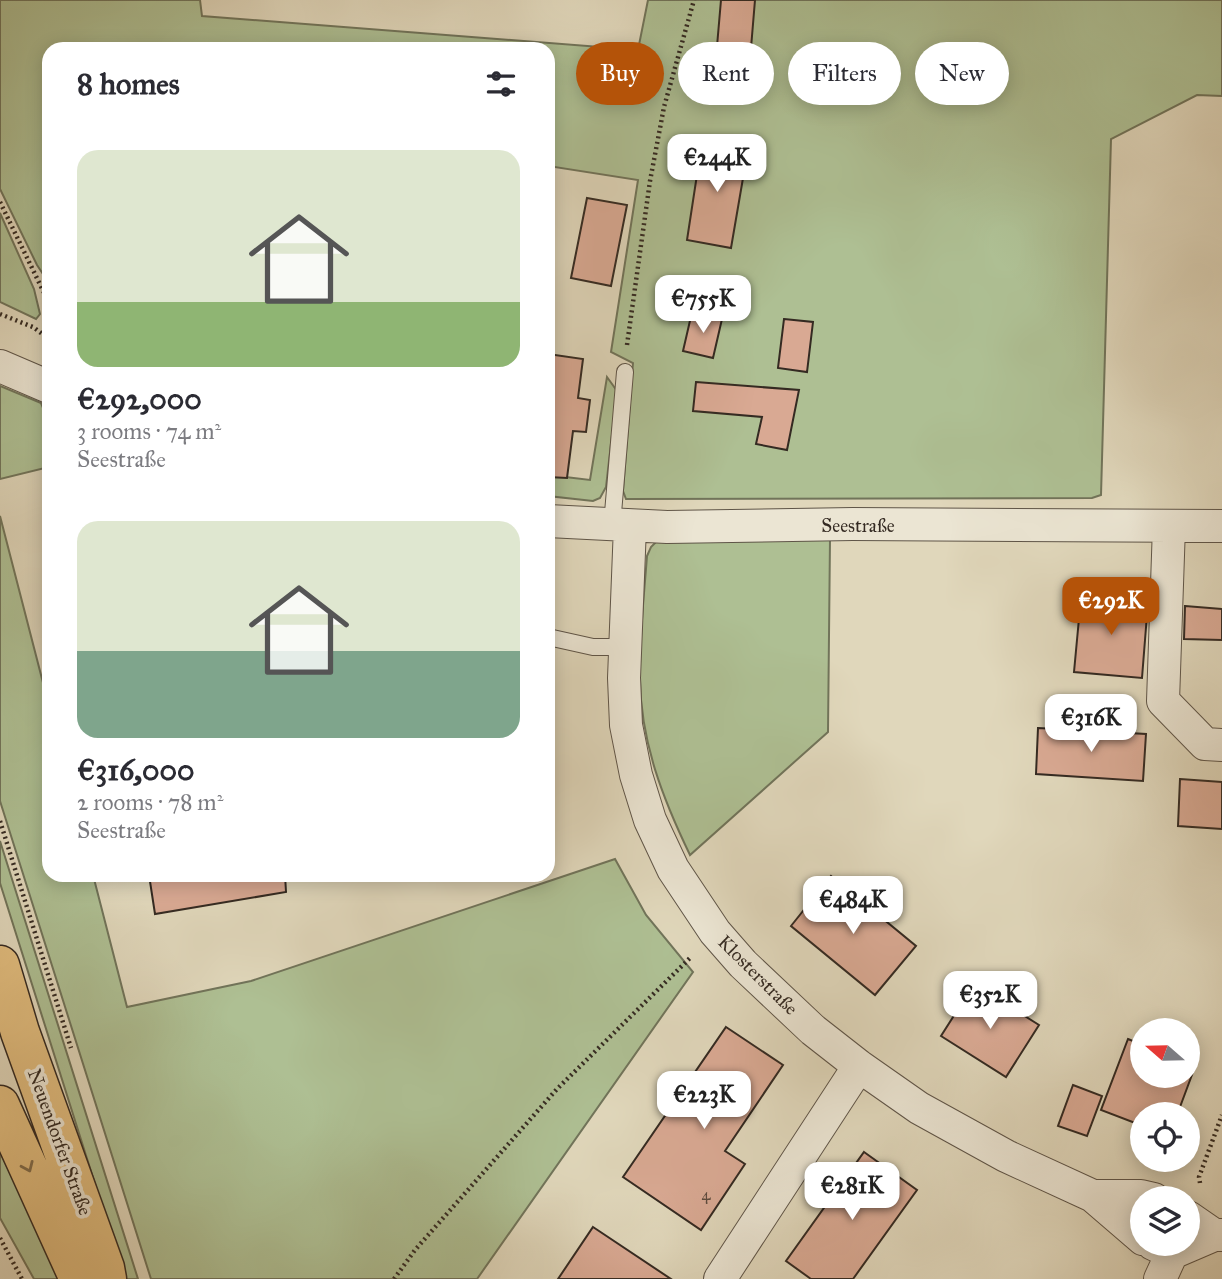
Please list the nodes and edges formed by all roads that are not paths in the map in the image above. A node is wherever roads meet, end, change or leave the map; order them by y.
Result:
1 (0, 366) edge
2 (625, 372) road end
3 (42, 384) edge
4 (555, 521) edge
5 (621, 526) junction
6 (1169, 526) junction
7 (1222, 526) edge
8 (555, 639) edge
9 (624, 647) junction
10 (1222, 745) edge
11 (0, 965) edge
12 (859, 1066) junction
13 (0, 1105) edge
14 (1093, 1196) junction
15 (1130, 1196) edge
16 (1200, 1224) edge
17 (1130, 1228) edge
18 (1218, 1235) edge
19 (1162, 1259) edge
20 (79, 1279) edge
21 (107, 1279) edge
22 (720, 1279) edge

1 - 3 street
2 - 5 lane
4 - 5 street, Seestraße
5 - 6 street, Seestraße
5 - 9 street, Klosterstraße
6 - 7 street, Seestraße
6 - 10 street
8 - 9 lane
9 - 12 street, Klosterstraße
11 - 21 main road, Neuendorfer Straße
12 - 14 street, Klosterstraße
12 - 22 street
13 -> 20 main road, Neuendorfer Straße
14 - 15 street, Klosterstraße
14 - 17 street, Klosterstraße
16 - 18 street
18 - 19 street

